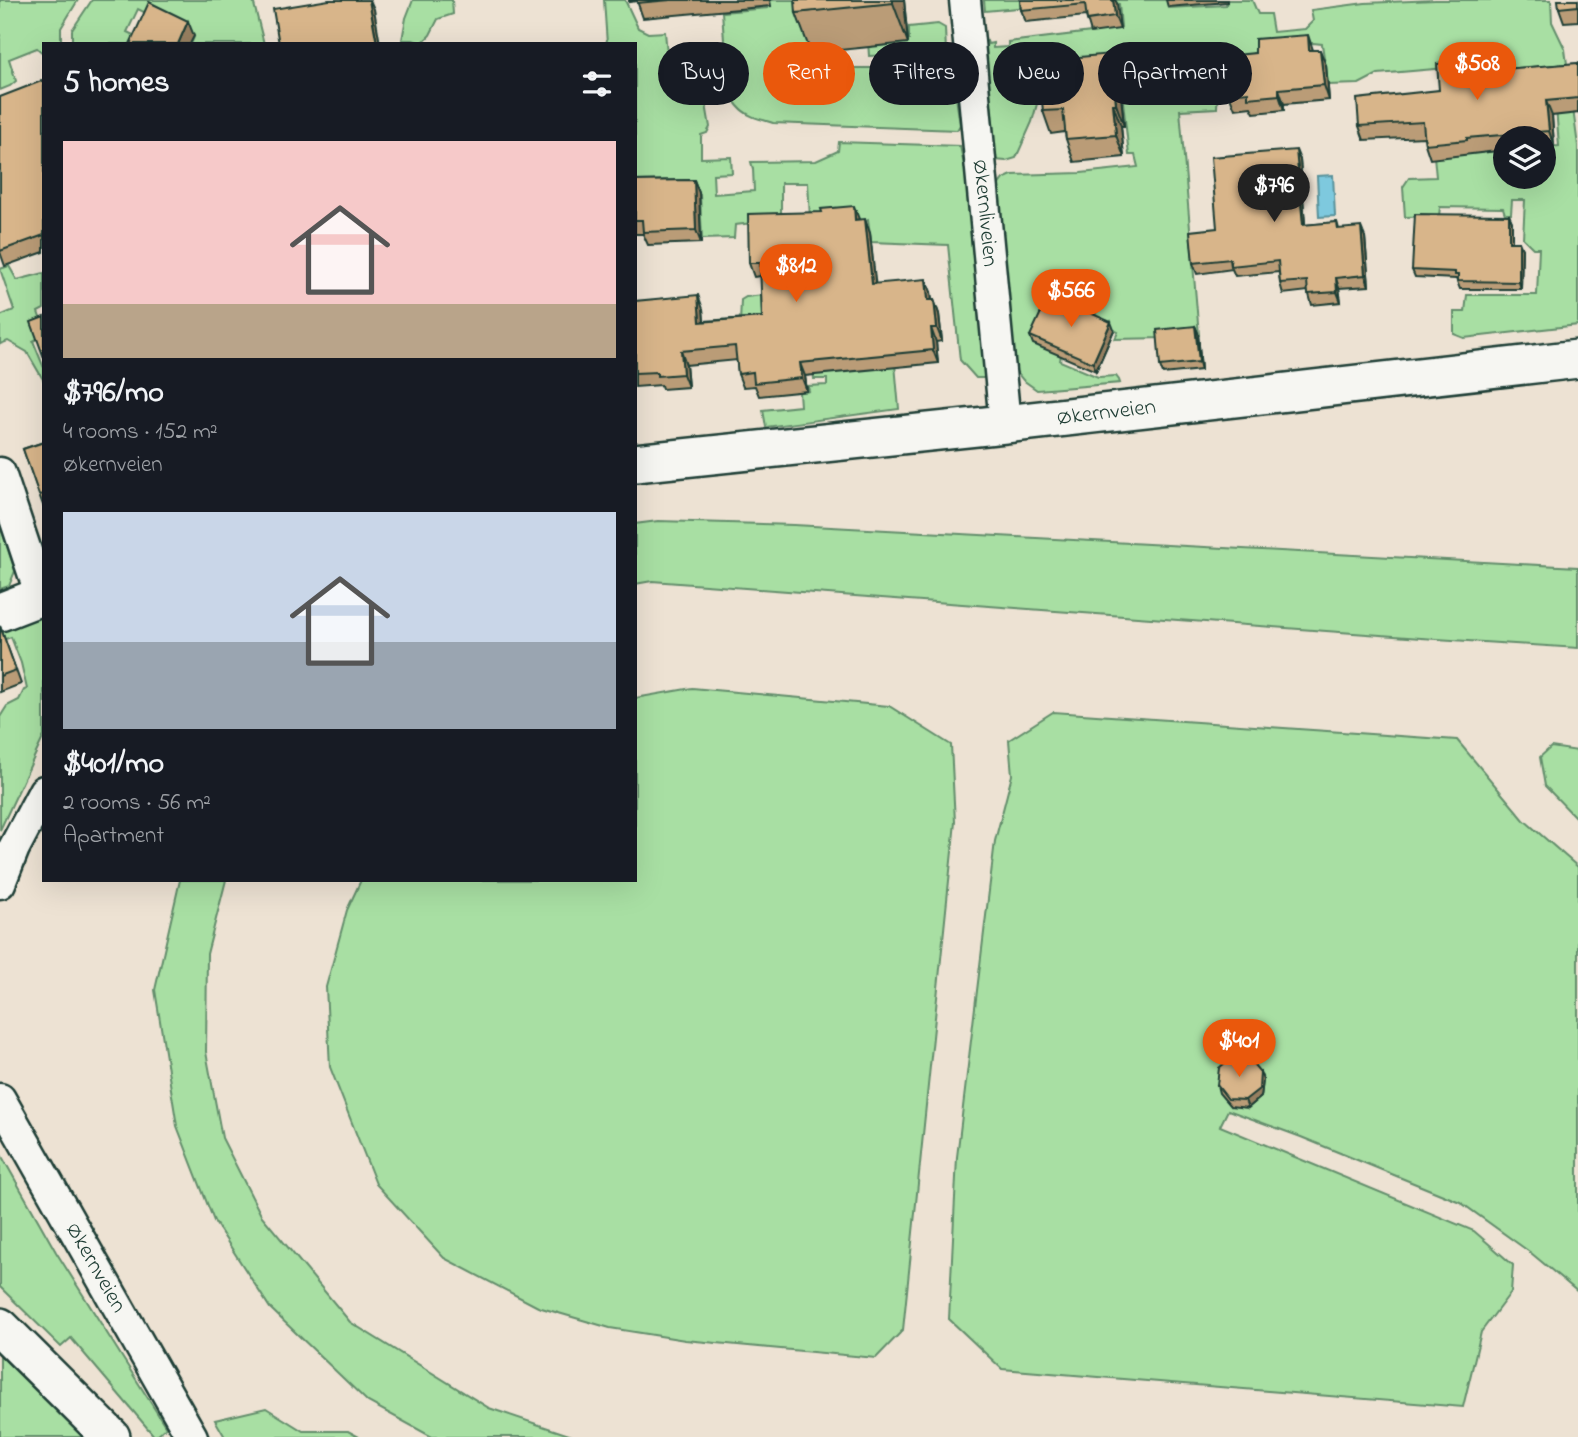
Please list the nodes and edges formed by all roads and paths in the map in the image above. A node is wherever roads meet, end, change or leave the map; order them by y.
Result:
1 (965, 0) edge
2 (1578, 359) edge
3 (1005, 424) junction
4 (637, 464) edge
5 (0, 473) edge
6 (42, 596) edge
7 (0, 612) edge
8 (42, 796) edge
9 (0, 883) edge
10 (0, 1099) edge
11 (0, 1327) edge
12 (111, 1437) edge
13 (192, 1437) edge

1 - 3 street, Økernliveien
2 - 3 street, Økernveien
3 - 4 street, Økernveien
5 - 6 street
6 - 7 street
8 - 9 street
10 - 13 street, Økernveien
11 - 12 street

